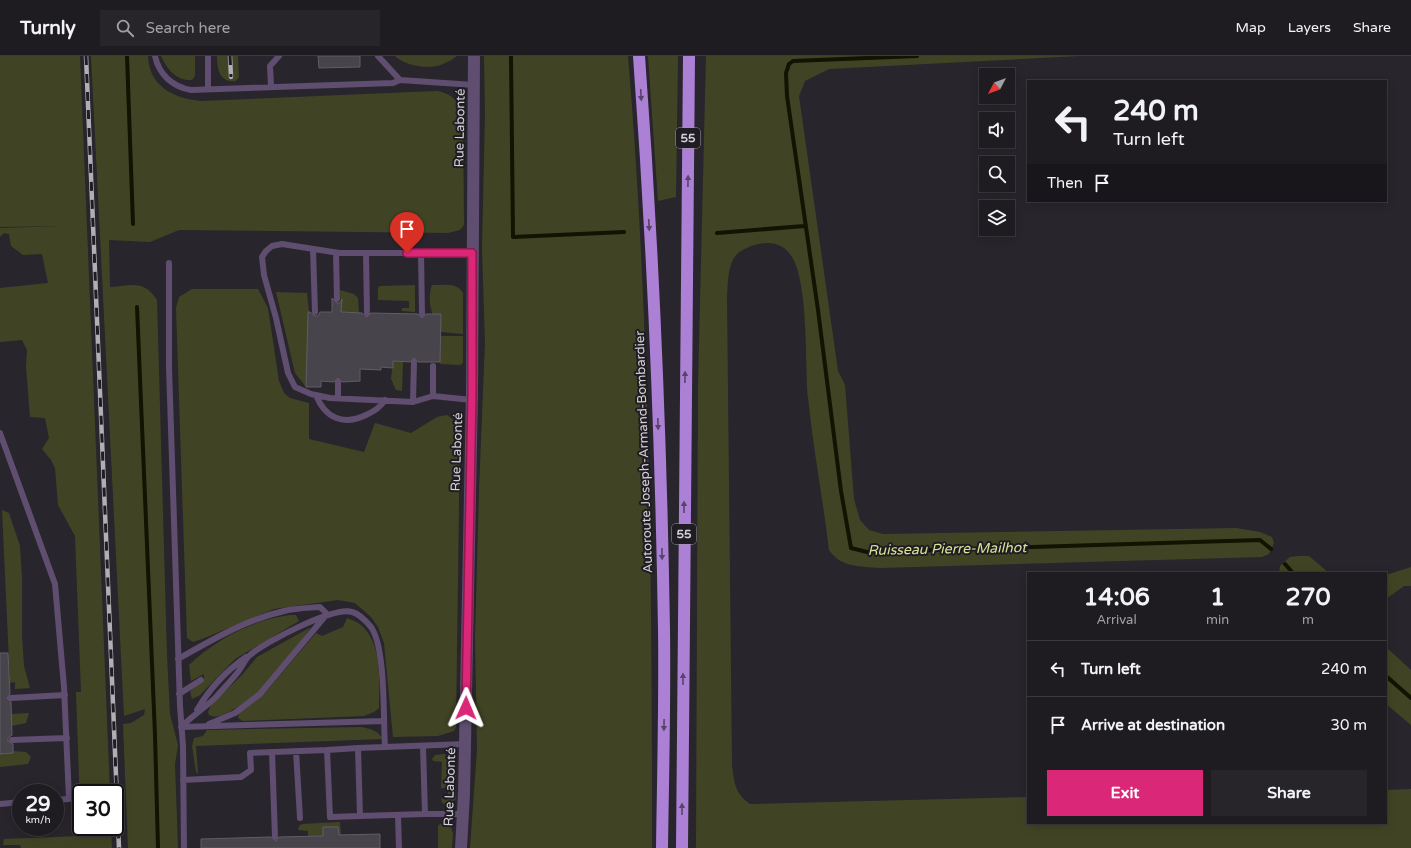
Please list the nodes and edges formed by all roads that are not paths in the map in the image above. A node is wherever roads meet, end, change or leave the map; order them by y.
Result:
1 (155, 56) edge
2 (208, 56) edge
3 (279, 56) edge
4 (378, 56) edge
5 (474, 56) edge
6 (639, 56) edge
7 (689, 56) edge
8 (400, 80) junction
9 (474, 84) junction
10 (271, 86) junction
11 (208, 89) junction
12 (313, 249) junction
13 (336, 253) junction
14 (366, 253) junction
15 (421, 253) junction
16 (472, 253) junction
17 (169, 263) dead end
18 (337, 298) dead end
19 (315, 312) dead end
20 (367, 313) dead end
21 (422, 314) dead end
22 (414, 362) dead end
23 (433, 366) dead end
24 (338, 382) dead end
25 (316, 395) junction
26 (433, 396) junction
27 (338, 398) junction
28 (385, 400) junction
29 (472, 400) junction
30 (413, 402) junction
31 (0, 433) edge
32 (327, 614) junction
33 (178, 659) junction
34 (201, 680) dead end
35 (180, 694) junction
36 (65, 695) junction
37 (11, 698) dead end
38 (384, 721) junction
39 (203, 726) junction
40 (181, 727) junction
41 (67, 738) junction
42 (12, 740) dead end
43 (465, 744) junction
44 (423, 746) junction
45 (385, 747) junction
46 (358, 748) junction
47 (326, 750) junction
48 (296, 751) junction
49 (272, 752) junction
50 (183, 780) junction
51 (64, 799) edge
52 (12, 803) edge
53 (0, 804) edge
54 (425, 814) junction
55 (463, 814) junction
56 (398, 815) junction
57 (360, 816) junction
58 (300, 818) dead end
59 (275, 837) dead end
60 (184, 848) edge
61 (399, 848) edge
62 (461, 848) edge
63 (662, 848) edge
64 (682, 848) edge

1 - 11 lane
2 - 11 lane
3 - 10 lane
4 - 8 lane
5 - 9 street, Rue Labonté
6 -> 63 highway, Autoroute Joseph-Armand-Bombardier / 55
64 -> 7 highway, 55
8 - 9 lane
8 - 10 lane
9 - 16 street, Rue Labonté
10 - 11 lane
12 - 13 lane
12 - 19 lane
12 - 25 lane
13 - 14 lane
13 - 18 lane
14 - 15 lane
14 - 20 lane
15 - 16 lane
15 - 21 lane
16 - 29 street, Rue Labonté
17 - 33 lane
22 - 30 lane
23 - 26 lane
24 - 27 lane
25 - 27 lane
25 - 28 lane
26 - 29 lane
26 - 30 lane
27 - 28 lane
28 - 30 lane
29 - 43 street, Rue Labonté
31 - 36 lane
32 - 33 lane
32 - 38 lane
32 - 39 lane
32 - 40 lane
33 - 35 lane
34 - 35 lane
35 - 40 lane
36 - 37 lane
36 - 41 lane
38 - 39 lane
38 - 45 lane
39 - 40 lane
40 - 50 lane
41 - 42 lane
41 - 51 lane
43 - 44 lane
43 - 55 street, Rue Labonté
44 - 45 lane
44 - 54 lane
45 - 46 lane
46 - 47 lane
46 - 57 lane
47 - 48 lane
47 - 57 lane
48 - 49 lane
48 - 58 lane
49 - 50 lane
49 - 59 lane
50 - 60 lane
52 - 53 lane
54 - 55 lane
54 - 56 lane
55 - 62 street, Rue Labonté
56 - 57 lane
56 - 61 lane

